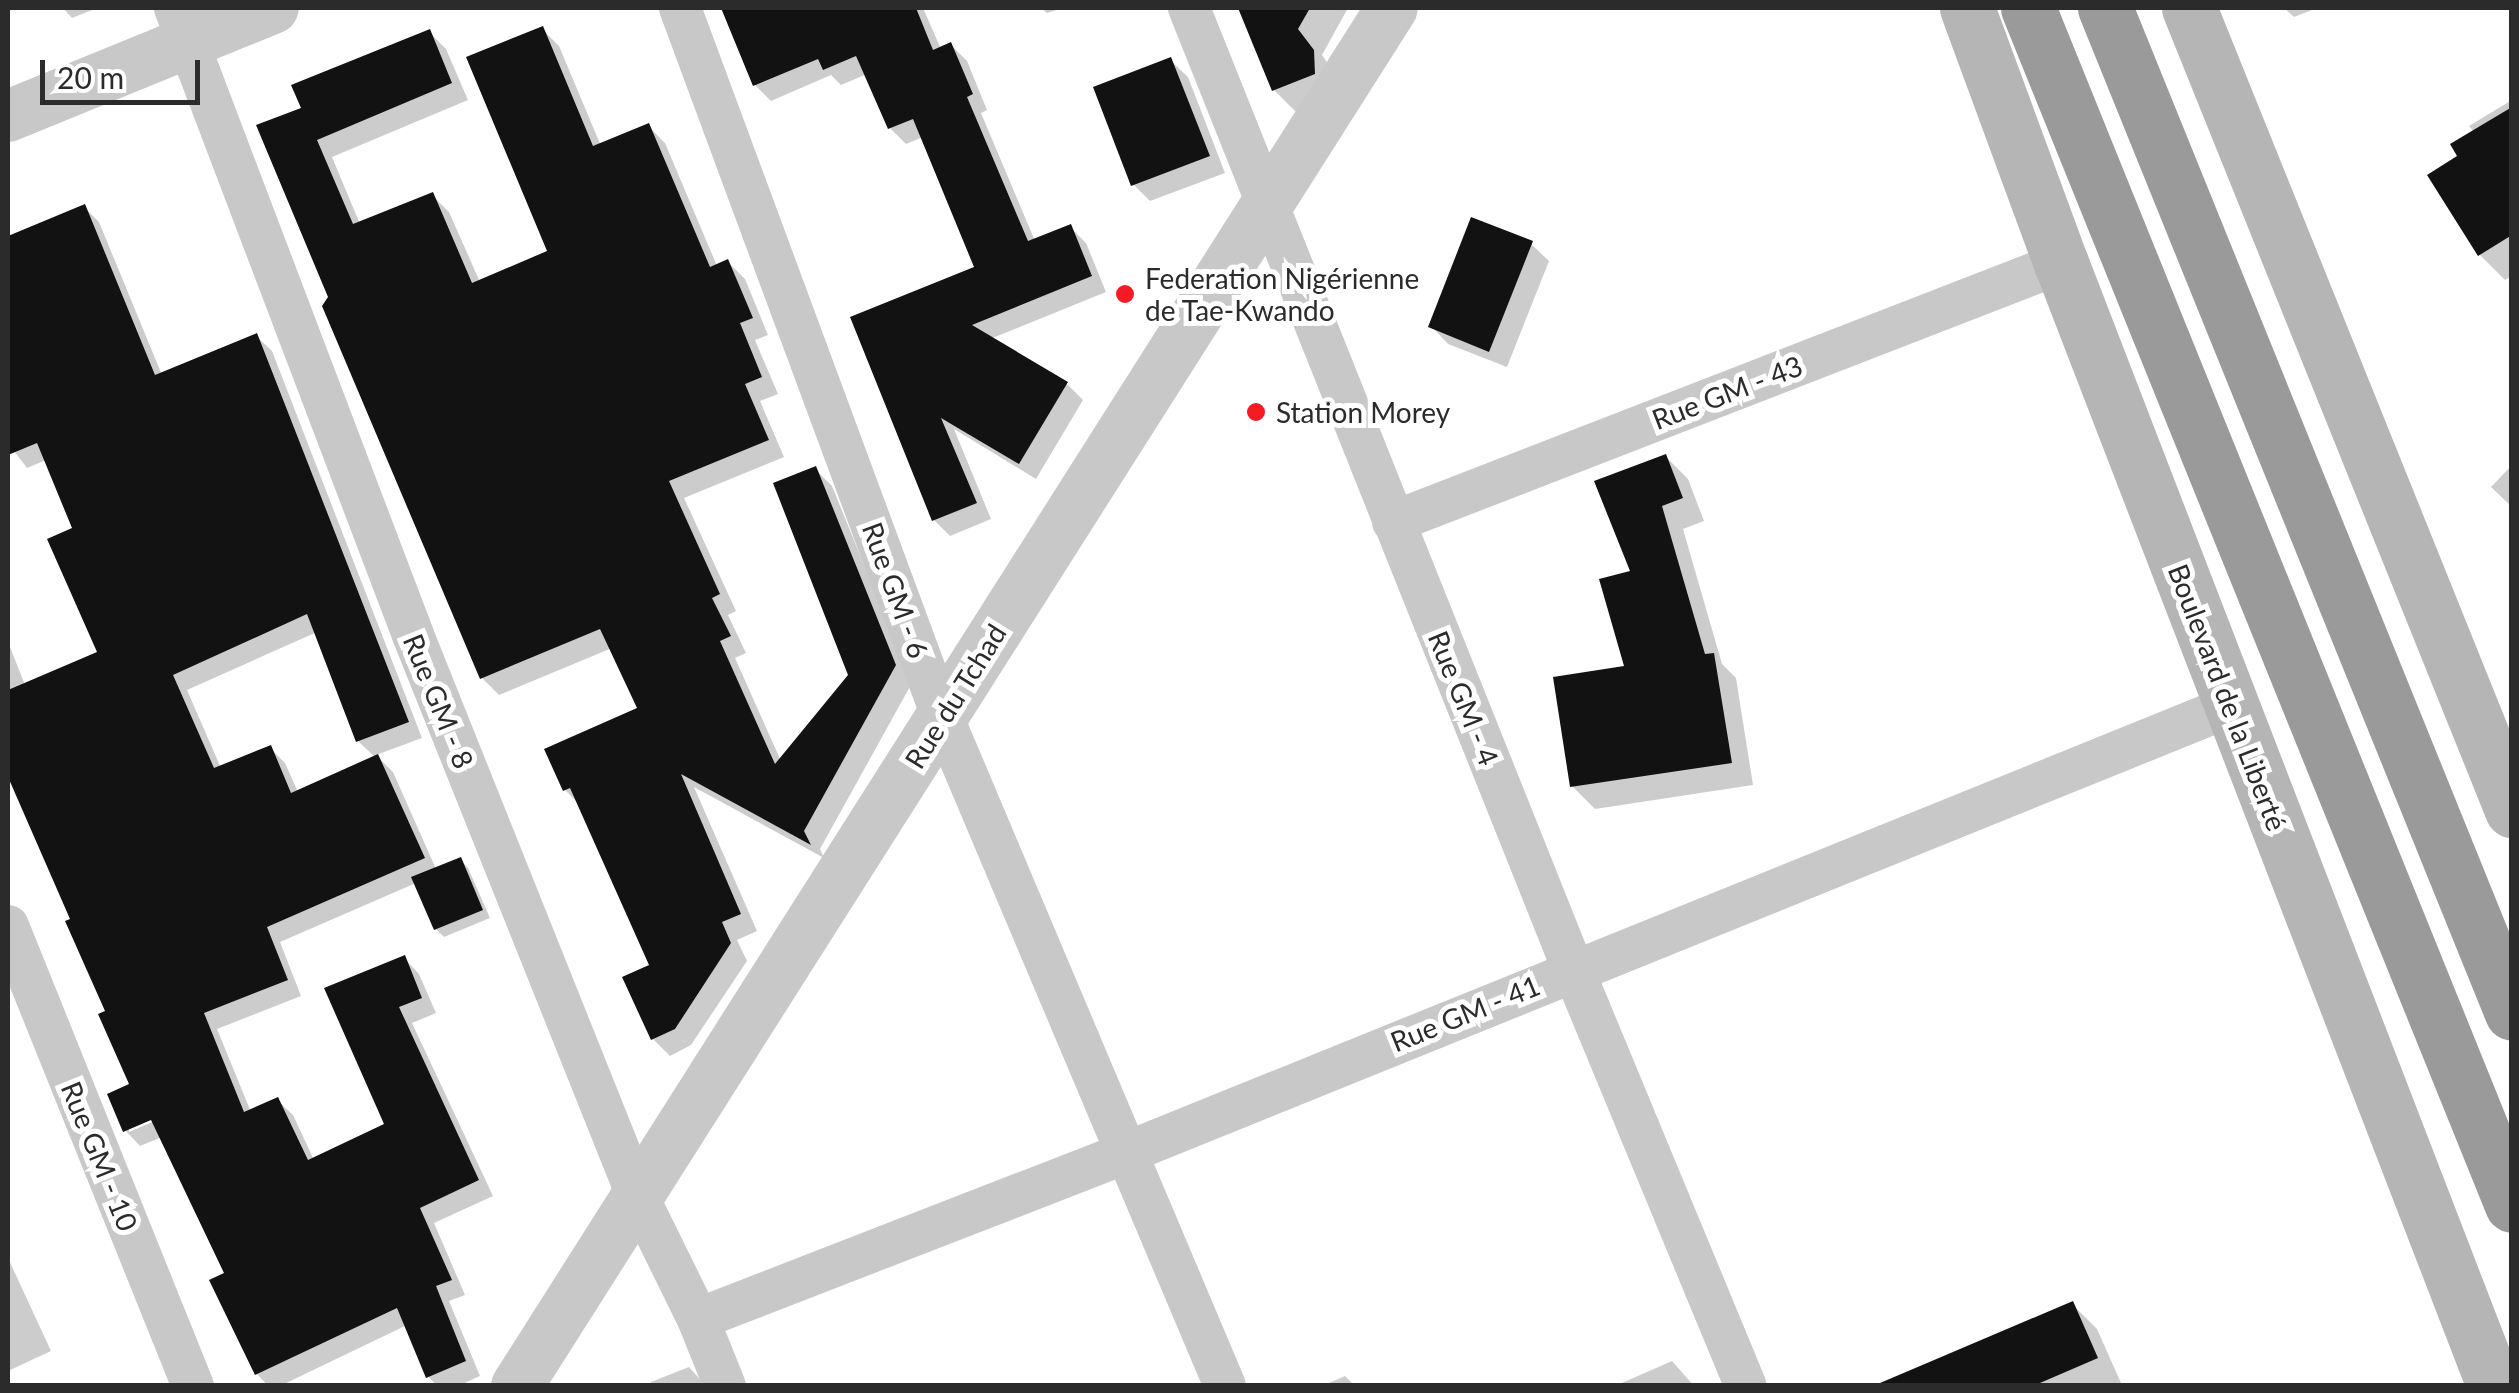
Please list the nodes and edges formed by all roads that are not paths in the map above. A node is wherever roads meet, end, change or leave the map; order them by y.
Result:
1 (273, 8) edge
2 (680, 8) edge
3 (1189, 8) edge
4 (1392, 8) edge
5 (1967, 8) edge
6 (2028, 8) edge
7 (2105, 8) edge
8 (2189, 8) edge
9 (182, 25) edge
10 (8, 116) edge
11 (1270, 200) junction
12 (2061, 263) junction
13 (1393, 522) junction
14 (2231, 706) junction
15 (942, 716) junction
16 (2512, 810) edge
17 (8, 926) edge
18 (1573, 969) junction
19 (2512, 1013) edge
20 (1128, 1152) junction
21 (638, 1195) junction
22 (2512, 1204) edge
23 (698, 1319) junction
24 (193, 1386) edge
25 (517, 1386) edge
26 (724, 1386) edge
27 (1225, 1386) edge
28 (1746, 1386) edge
29 (2494, 1386) edge

1 - 9 street
2 - 15 street, Rue GM - 6
3 - 11 street, Rue GM - 4
4 - 11 street, Rue du Tchad
5 - 12 main road, Boulevard de la Liberté
6 - 22 highway
7 - 19 highway
8 - 16 main road
9 - 10 street
9 - 21 street, Rue GM - 8
11 - 13 street, Rue GM - 4
11 - 15 street, Rue du Tchad
12 - 13 street, Rue GM - 43
12 - 14 main road, Boulevard de la Liberté
13 - 18 street, Rue GM - 4
14 - 18 street, Rue GM - 41
14 - 29 main road, Boulevard de la Liberté
15 - 20 street, Rue GM - 6
15 - 21 street, Rue du Tchad
17 - 24 street, Rue GM - 10
18 - 20 street, Rue GM - 41
18 - 28 street, Rue GM - 4
20 - 23 street, Rue GM - 41
20 - 27 street, Rue GM - 6
21 - 23 street, Rue GM - 8
21 - 25 street, Rue du Tchad
23 - 26 street, Rue GM - 8

